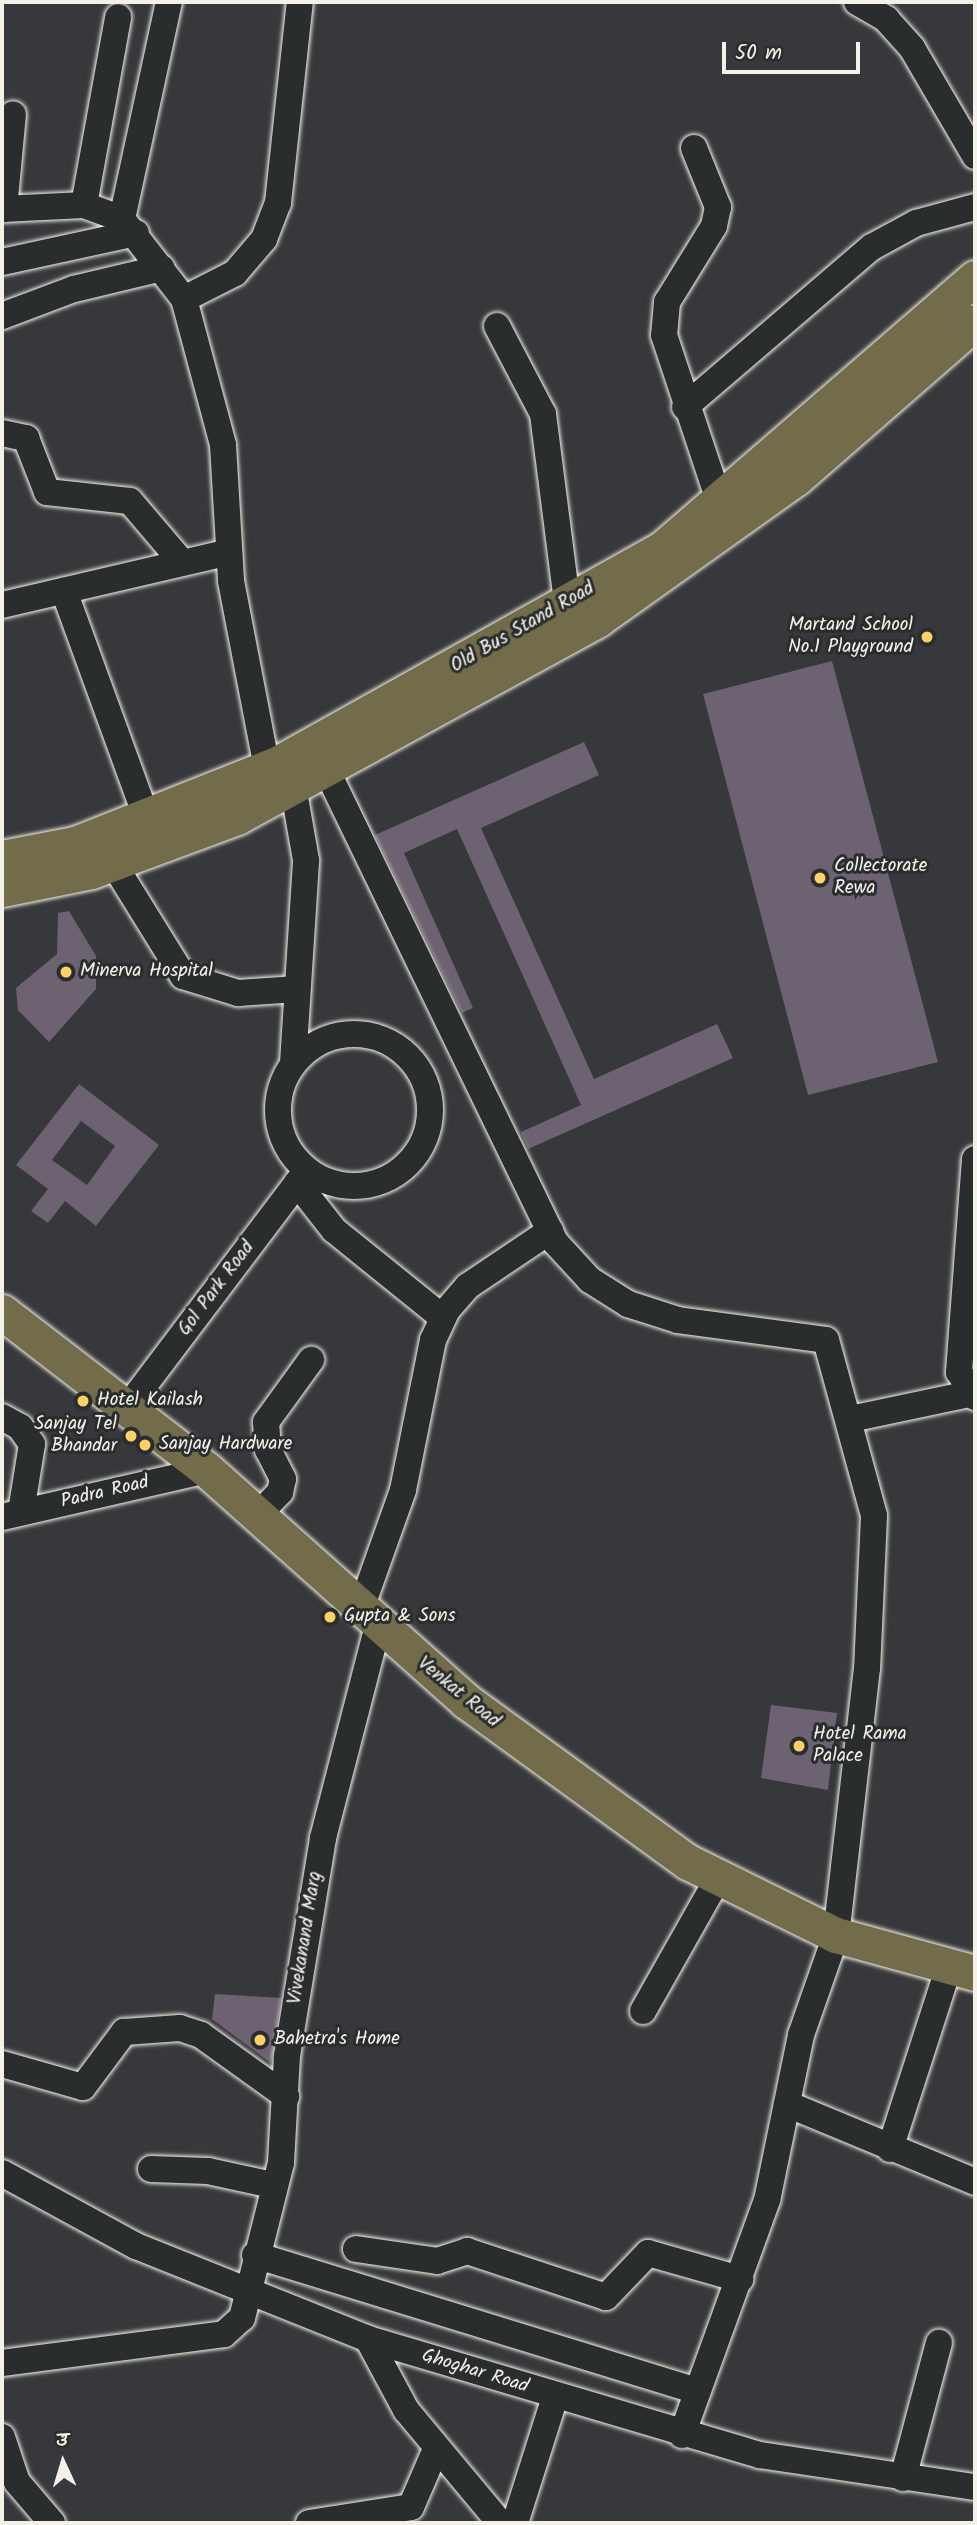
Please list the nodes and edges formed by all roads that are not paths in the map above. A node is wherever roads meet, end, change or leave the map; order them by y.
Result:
1 (169, 2) edge
2 (300, 2) edge
3 (857, 2) edge
4 (118, 17) dead end
5 (13, 114) dead end
6 (694, 148) dead end
7 (975, 156) edge
8 (84, 205) junction
9 (975, 207) edge
10 (3, 209) edge
11 (129, 226) junction
12 (2, 262) edge
13 (162, 268) junction
14 (975, 278) edge
15 (184, 299) junction
16 (2, 316) edge
17 (975, 323) edge
18 (497, 326) dead end
19 (685, 407) junction
20 (2, 433) edge
21 (719, 499) junction
22 (229, 552) junction
23 (181, 561) junction
24 (64, 591) junction
25 (567, 602) junction
26 (2, 605) edge
27 (326, 767) junction
28 (281, 782) junction
29 (146, 816) junction
30 (2, 858) edge
31 (113, 863) junction
32 (2, 888) edge
33 (297, 989) junction
34 (293, 1063) junction
35 (975, 1158) edge
36 (302, 1177) junction
37 (550, 1231) junction
38 (2, 1312) edge
39 (443, 1318) junction
40 (311, 1360) dead end
41 (972, 1396) edge
42 (127, 1408) junction
43 (2, 1417) edge
44 (850, 1419) junction
45 (208, 1470) junction
46 (12, 1514) edge
47 (256, 1517) junction
48 (369, 1618) junction
49 (717, 1880) junction
50 (836, 1935) junction
51 (962, 1970) edge
52 (643, 2011) dead end
53 (2, 2064) edge
54 (286, 2096) junction
55 (787, 2104) junction
56 (890, 2149) junction
57 (151, 2169) dead end
58 (2, 2173) edge
59 (975, 2182) edge
60 (273, 2185) junction
61 (356, 2249) dead end
62 (255, 2255) junction
63 (740, 2279) junction
64 (247, 2294) junction
65 (368, 2339) junction
66 (939, 2343) dead end
67 (2, 2363) edge
68 (698, 2391) junction
69 (555, 2397) junction
70 (682, 2435) junction
71 (2, 2437) edge
72 (436, 2449) junction
73 (903, 2477) junction
74 (975, 2487) edge
75 (416, 2512) edge
76 (52, 2523) edge
77 (309, 2523) edge
78 (500, 2523) edge
79 (515, 2523) edge

1 - 11 street
2 - 15 street
3 - 7 street
4 - 8 street
5 - 10 street
6 - 19 street
8 - 10 street
8 - 11 street
9 - 19 street
11 - 12 street
11 - 13 street
13 - 15 street
13 - 16 street
14 - 21 main road, Old Bus Stand Road
15 - 22 street
17 - 27 main road, Old Bus Stand Road
18 - 25 street
19 - 21 street
20 - 23 street
21 - 25 main road, Old Bus Stand Road
22 - 23 street
22 - 28 street
23 - 24 street
24 - 26 street
24 - 29 street
25 - 28 main road, Old Bus Stand Road
27 - 28 main road, Old Bus Stand Road
27 - 37 street
28 - 29 main road, Old Bus Stand Road
28 - 31 main road, Old Bus Stand Road
28 - 33 street
29 - 30 main road, Old Bus Stand Road
31 - 32 main road, Old Bus Stand Road
31 - 33 street
33 - 34 street
34 - 36 street
34 - 36 street
35 - 41 street
36 - 39 street
36 - 42 street, Gol Park Road
37 - 39 street, Vivekanand Marg
37 - 44 street
38 - 42 main road, Venkat Road
39 - 48 street, Vivekanand Marg
40 - 47 street
41 - 44 street
42 - 45 main road, Venkat Road
43 - 46 street
44 - 50 street
45 - 46 street, Padra Road
45 - 47 main road, Venkat Road
47 - 48 main road, Venkat Road
48 - 49 main road, Venkat Road
48 - 54 street, Vivekanand Marg
49 - 50 main road, Venkat Road
49 - 52 street
50 - 51 main road, Venkat Road
50 - 55 street
51 - 56 street
53 - 54 street
54 - 60 street, Vivekanand Marg
55 - 56 street
55 - 63 street
56 - 59 street
57 - 60 street
58 - 64 street, Ghoghar Road
60 - 62 street, Vivekanand Marg
61 - 63 street
62 - 64 street, Vivekanand Marg
62 - 68 street
63 - 68 street
64 - 65 street, Ghoghar Road
64 - 67 street, Vivekanand Marg
65 - 69 street, Ghoghar Road
65 - 72 street
66 - 73 street
68 - 70 street
69 - 70 street, Ghoghar Road
69 - 79 street
70 - 73 street, Ghoghar Road
71 - 76 street
72 - 75 street
72 - 78 street
73 - 74 street, Ghoghar Road
75 - 77 street

